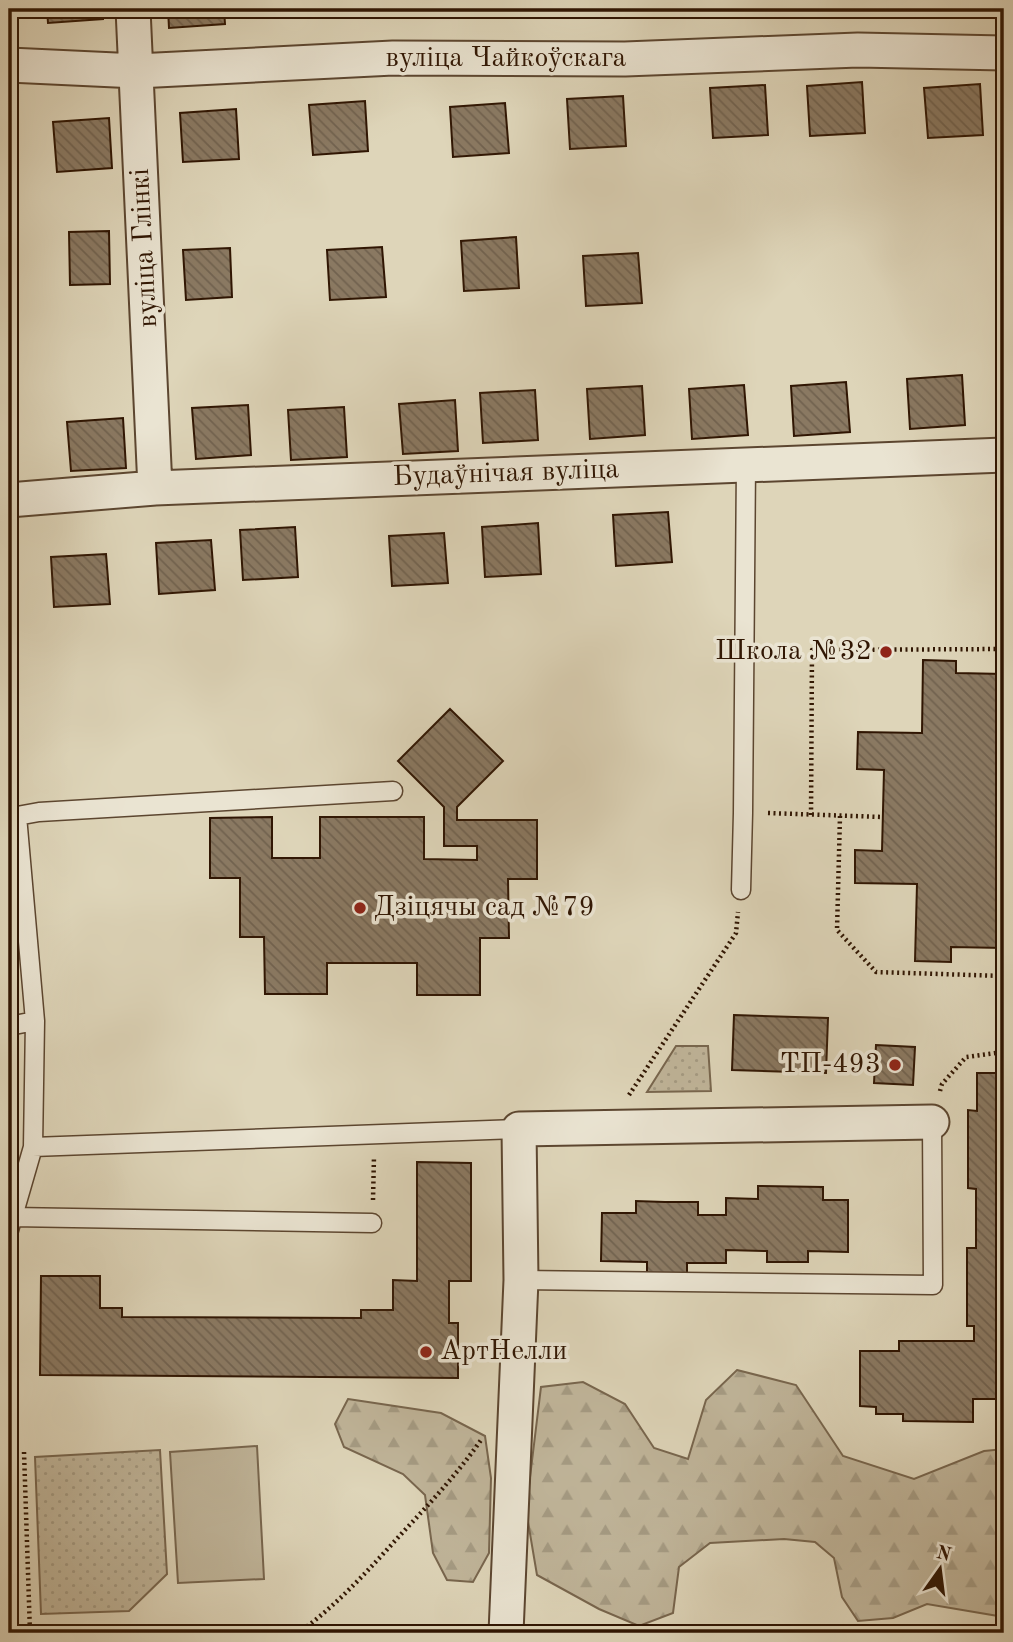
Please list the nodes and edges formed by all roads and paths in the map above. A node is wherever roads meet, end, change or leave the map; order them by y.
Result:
1 (133, 9) edge
2 (1004, 53) edge
3 (9, 65) edge
4 (137, 71) junction
5 (1004, 455) edge
6 (746, 464) junction
7 (155, 488) junction
8 (9, 500) edge
9 (1004, 649) edge
10 (393, 791) dead end
11 (743, 813) junction
12 (811, 815) junction
13 (840, 816) junction
14 (883, 817) dead end
15 (741, 890) joint
16 (1004, 976) edge
17 (34, 1021) junction
18 (9, 1026) edge
19 (1004, 1052) edge
20 (932, 1122) junction
21 (607, 1127) junction
22 (519, 1129) junction
23 (375, 1134) junction
24 (33, 1147) junction
25 (11, 1223) edge
26 (372, 1223) joint
27 (521, 1280) junction
28 (485, 1435) dead end
29 (24, 1452) dead end
30 (30, 1633) edge
31 (298, 1633) edge
32 (506, 1633) edge

1 - 4 street, вуліца Глінкі
2 - 4 street, вуліца Чайкоўскага
3 - 4 street, вуліца Чайкоўскага
4 - 7 street, вуліца Глінкі
5 - 6 street, Будаўнічая вуліца
6 - 7 street, Будаўнічая вуліца
6 - 11 lane
7 - 8 street, Будаўнічая вуліца
9 - 12 path
10 - 17 lane
11 - 12 path
11 - 15 lane
12 - 13 path
13 - 14 path
13 - 16 path
15 - 21 path
17 - 18 lane
17 - 24 lane
19 - 20 path
20 - 21 street
20 - 27 lane
21 - 22 street
22 - 23 lane
22 - 27 street
23 - 24 lane
23 - 26 path
24 - 25 lane
25 - 26 lane
27 - 32 street
28 - 31 path
29 - 30 path

